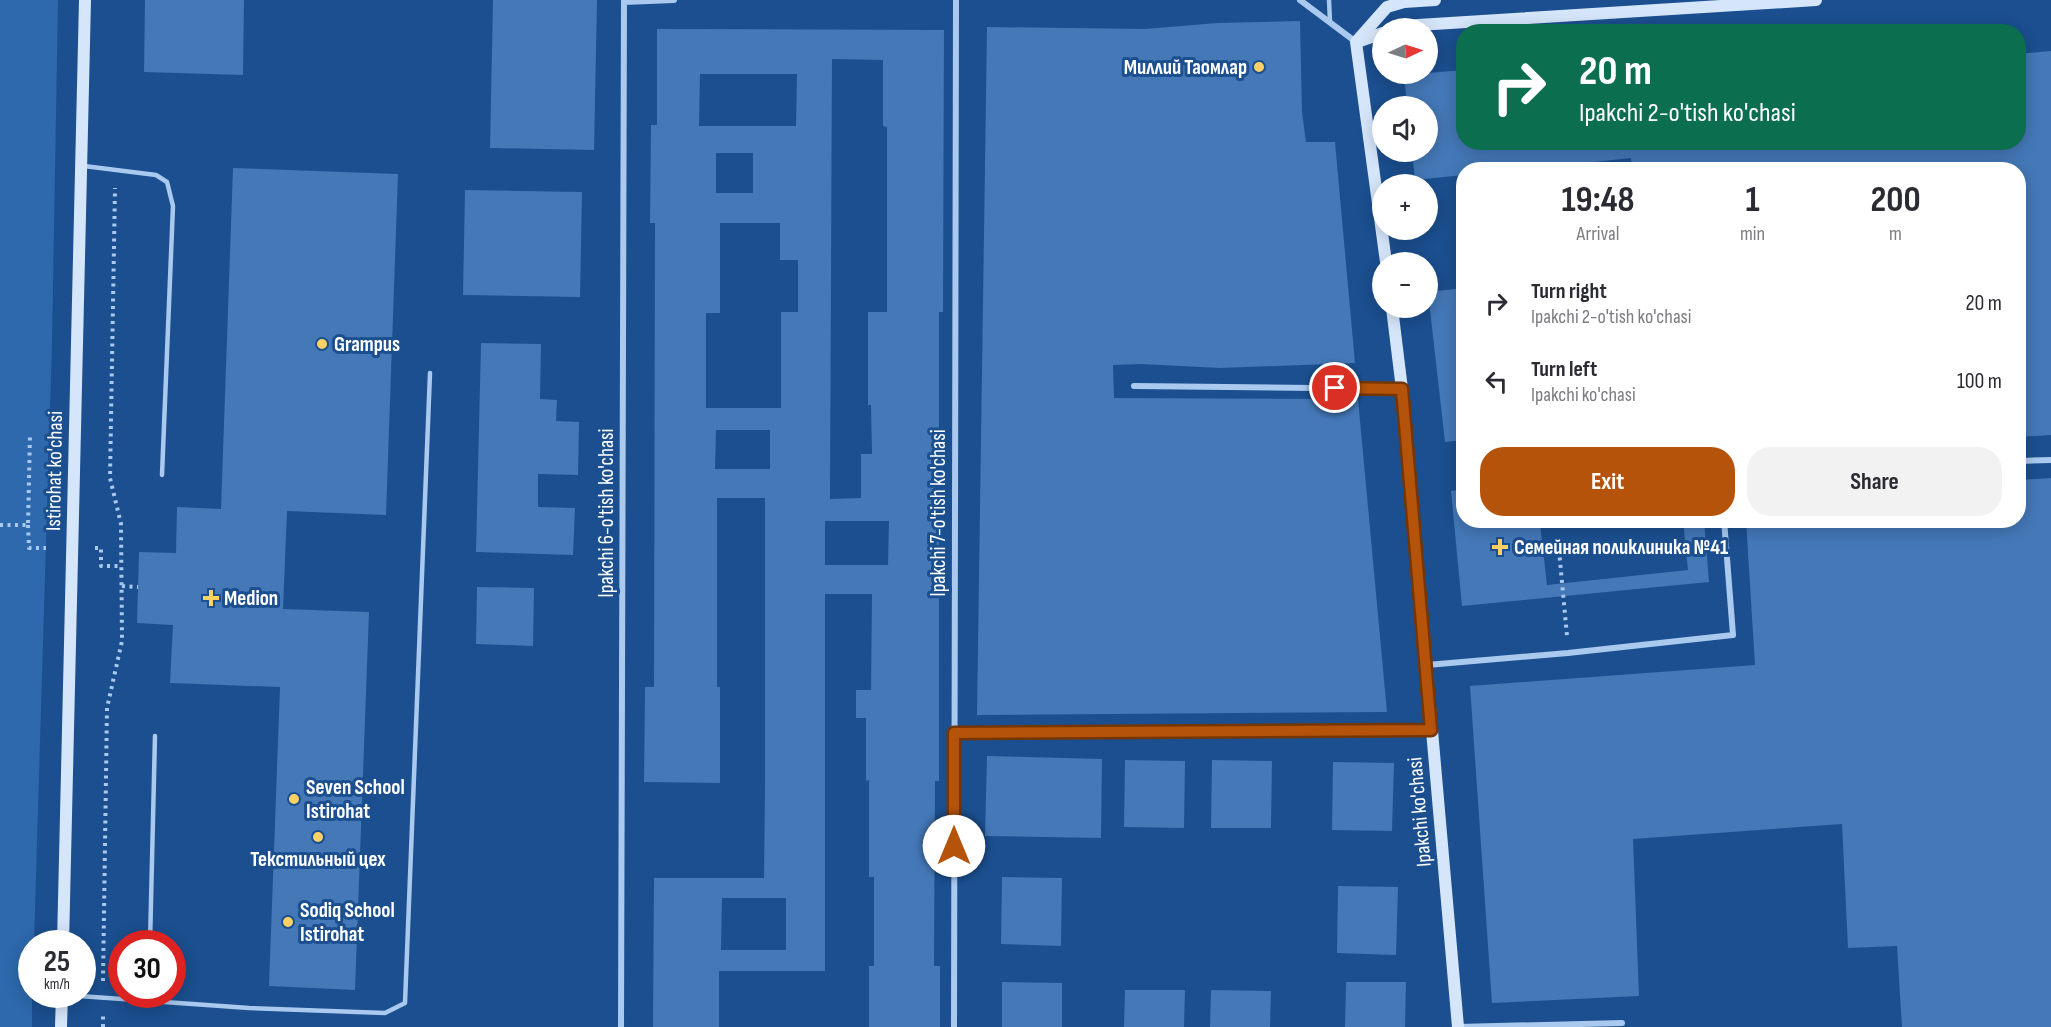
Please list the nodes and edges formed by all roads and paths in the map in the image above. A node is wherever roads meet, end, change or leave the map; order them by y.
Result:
1 (85, 0) edge
2 (674, 0) edge
3 (956, 0) edge
4 (1300, 0) edge
5 (1329, 0) edge
6 (1435, 0) edge
7 (1816, 0) edge
8 (624, 1) edge
9 (1330, 22) junction
10 (1438, 24) edge
11 (1372, 37) edge
12 (1356, 42) junction
13 (81, 165) junction
14 (115, 179) dead end
15 (1385, 252) edge
16 (1393, 318) edge
17 (430, 373) dead end
18 (1134, 386) dead end
19 (1402, 389) junction
20 (30, 434) dead end
21 (2051, 459) edge
22 (2026, 461) edge
23 (162, 476) dead end
24 (0, 525) edge
25 (28, 525) junction
26 (1725, 528) edge
27 (46, 548) dead end
28 (95, 549) dead end
29 (1559, 550) dead end
30 (122, 566) junction
31 (122, 586) junction
32 (138, 587) dead end
33 (1568, 653) junction
34 (1427, 665) junction
35 (1431, 730) junction
36 (954, 733) junction
37 (155, 736) dead end
38 (63, 930) edge
39 (150, 930) edge
40 (96, 997) edge
41 (103, 998) junction
42 (108, 998) edge
43 (186, 1004) edge
44 (62, 1008) edge
45 (1622, 1023) dead end
46 (61, 1027) edge
47 (102, 1027) edge
48 (621, 1027) edge
49 (954, 1027) edge
50 (1458, 1027) edge

1 - 13 main road, Istirohat ko'chasi
2 - 8 street
3 - 36 street, Ipakchi 7-o'tish ko'chasi
4 - 9 street
5 - 9 lane
6 - 12 main road
7 - 10 main road
8 - 48 street, Ipakchi 6-o'tish ko'chasi
9 - 12 street
11 - 12 main road
12 - 15 main road
13 - 23 lane
13 - 38 main road, Istirohat ko'chasi
14 - 30 path
16 - 19 main road, Ipakchi ko'chasi
17 - 43 lane
18 - 19 street
19 - 34 main road, Ipakchi ko'chasi
20 - 25 path
21 - 22 street
24 - 25 path
25 - 27 path
26 - 33 street
28 - 30 path
29 - 33 path
30 - 31 path
31 - 32 path
31 - 41 path
33 - 34 street
34 - 35 main road, Ipakchi ko'chasi
35 - 36 street
35 - 50 main road, Ipakchi ko'chasi
36 - 49 street, Ipakchi 7-o'tish ko'chasi
37 - 39 lane
40 - 41 lane
41 - 42 lane
41 - 47 path
44 - 46 main road
45 - 50 street

